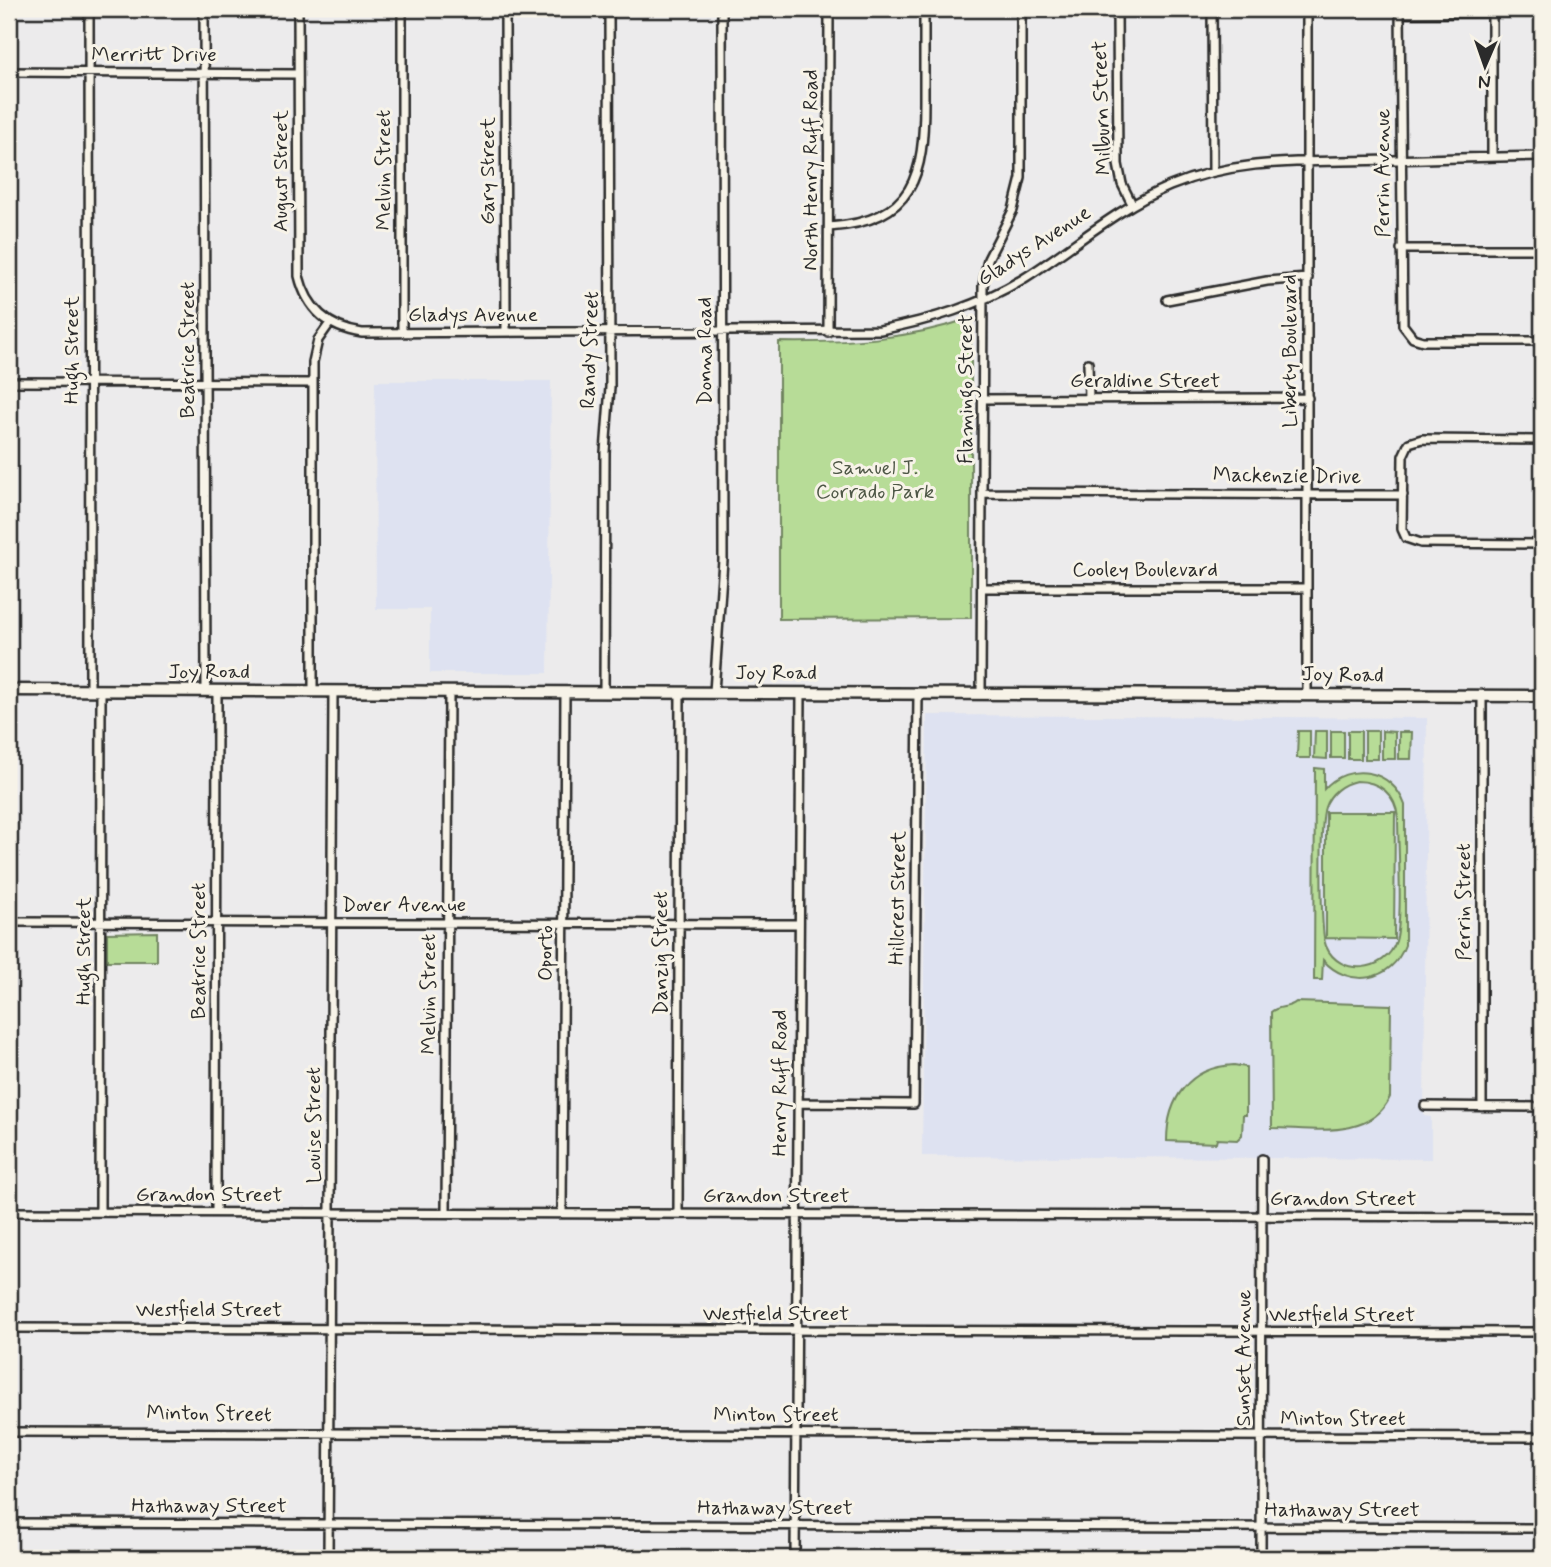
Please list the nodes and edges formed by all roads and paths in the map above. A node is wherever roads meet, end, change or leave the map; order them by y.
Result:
1 (89, 9) edge
2 (204, 9) edge
3 (298, 9) edge
4 (402, 9) edge
5 (505, 9) edge
6 (609, 9) edge
7 (722, 9) edge
8 (829, 9) edge
9 (923, 9) edge
10 (1021, 9) edge
11 (1117, 9) edge
12 (1212, 9) edge
13 (1307, 9) edge
14 (1400, 11) edge
15 (1542, 12) edge
16 (1492, 13) junction
17 (9, 72) edge
18 (89, 73) junction
19 (204, 73) junction
20 (298, 74) junction
21 (1492, 156) junction
22 (1542, 156) edge
23 (1401, 158) junction
24 (1307, 160) junction
25 (1213, 172) junction
26 (1132, 204) junction
27 (829, 227) junction
28 (1542, 249) edge
29 (1401, 250) junction
30 (1308, 278) junction
31 (983, 300) junction
32 (1167, 300) dead end
33 (330, 323) junction
34 (723, 331) junction
35 (402, 332) junction
36 (506, 332) junction
37 (610, 332) junction
38 (828, 332) junction
39 (1542, 341) edge
40 (1088, 363) dead end
41 (9, 382) edge
42 (90, 382) junction
43 (206, 383) junction
44 (312, 383) junction
45 (1090, 398) junction
46 (1308, 398) junction
47 (983, 399) junction
48 (1542, 440) edge
49 (984, 493) junction
50 (1308, 494) junction
51 (1403, 495) junction
52 (1542, 544) edge
53 (983, 588) junction
54 (1307, 588) junction
55 (9, 691) edge
56 (90, 691) junction
57 (101, 691) junction
58 (211, 691) junction
59 (313, 691) junction
60 (333, 691) junction
61 (449, 692) junction
62 (565, 692) junction
63 (604, 692) junction
64 (680, 692) junction
65 (714, 692) junction
66 (981, 692) junction
67 (801, 693) junction
68 (918, 693) junction
69 (1307, 694) junction
70 (1482, 696) junction
71 (1542, 696) edge
72 (9, 922) edge
73 (102, 922) junction
74 (217, 922) junction
75 (332, 923) junction
76 (447, 923) junction
77 (563, 923) junction
78 (679, 923) junction
79 (799, 924) junction
80 (798, 1103) junction
81 (1426, 1106) dead end
82 (1482, 1107) junction
83 (1542, 1107) edge
84 (1262, 1159) dead end
85 (9, 1212) edge
86 (100, 1212) junction
87 (216, 1212) junction
88 (330, 1213) junction
89 (446, 1213) junction
90 (562, 1213) junction
91 (678, 1213) junction
92 (797, 1213) junction
93 (1261, 1216) junction
94 (1542, 1217) edge
95 (9, 1328) edge
96 (329, 1329) junction
97 (796, 1331) junction
98 (1542, 1332) edge
99 (1261, 1333) junction
100 (9, 1432) edge
101 (796, 1433) junction
102 (328, 1434) junction
103 (1261, 1436) junction
104 (1542, 1437) edge
105 (9, 1524) edge
106 (795, 1524) junction
107 (328, 1525) junction
108 (1261, 1527) junction
109 (1542, 1528) edge
110 (328, 1558) edge
111 (795, 1558) edge
112 (1261, 1558) edge

1 - 18 street, Hugh Street
2 - 19 street, Beatrice Street
3 - 20 street, August Street
4 - 35 street, Melvin Street
5 - 36 street, Gary Street
6 - 37 street, Randy Street
7 - 34 street, Donna Road
8 - 27 street, North Henry Ruff Road
9 - 27 street
10 - 31 street, Flamingo Street
11 - 26 street, Milburn Street
12 - 25 street
13 - 24 street, Liberty Boulevard
14 - 16 street
14 - 23 street, Perrin Avenue
15 - 16 street
16 - 21 street
17 - 18 street, Merritt Drive
18 - 19 street, Merritt Drive
18 - 42 street, Hugh Street
19 - 20 street, Merritt Drive
19 - 43 street, Beatrice Street
20 - 33 street, August Street
21 - 22 street, Gladys Avenue
21 - 23 street, Gladys Avenue
23 - 24 street, Gladys Avenue
23 - 29 street, Perrin Avenue
24 - 25 street, Gladys Avenue
24 - 30 street, Liberty Boulevard
25 - 26 street, Gladys Avenue
26 - 31 street, Gladys Avenue
27 - 38 street, North Henry Ruff Road
28 - 29 street
29 - 39 street, Perrin Avenue
30 - 32 street
30 - 46 street, Liberty Boulevard
31 - 38 street, Gladys Avenue
31 - 47 street, Flamingo Street
33 - 35 street, Gladys Avenue
33 - 44 street
34 - 37 street, Gladys Avenue
34 - 38 street, Gladys Avenue
34 - 65 street, Donna Road
35 - 36 street, Gladys Avenue
36 - 37 street, Gladys Avenue
37 - 63 street, Randy Street
39 - 48 street
40 - 45 street
41 - 42 street
42 - 43 street
42 - 56 street, Hugh Street
43 - 44 street
43 - 58 street, Beatrice Street
44 - 59 street
45 - 46 street, Geraldine Street
45 - 47 street, Geraldine Street
46 - 50 street, Liberty Boulevard
47 - 49 street, Flamingo Street
48 - 51 street
49 - 50 street, Mackenzie Drive
49 - 53 street, Flamingo Street
50 - 51 street, Mackenzie Drive
50 - 54 street, Liberty Boulevard
51 - 52 street
53 - 54 street, Cooley Boulevard
53 - 66 street, Flamingo Street
54 - 69 street, Liberty Boulevard
55 - 56 street, Joy Road
56 - 57 street, Joy Road
57 - 58 street, Joy Road
57 - 73 street, Hugh Street
58 - 59 street, Joy Road
58 - 74 street, Beatrice Street
59 - 60 street, Joy Road
60 - 61 street, Joy Road
60 - 75 street, Louise Street
61 - 62 street, Joy Road
61 - 76 street, Melvin Street
62 - 63 street, Joy Road
62 - 77 street, Oporto
63 - 64 street, Joy Road
64 - 65 street, Joy Road
64 - 78 street, Danzig Street
65 - 67 street, Joy Road
66 - 68 street, Joy Road
66 - 69 street, Joy Road
67 - 68 street, Joy Road
67 - 79 street, Henry Ruff Road
68 - 80 street, Hillcrest Street
69 - 70 street, Joy Road
70 - 71 street, Joy Road
70 - 82 street, Perrin Street
72 - 73 street, Dover Avenue
73 - 74 street, Dover Avenue
73 - 86 street, Hugh Street
74 - 75 street, Dover Avenue
74 - 87 street, Beatrice Street
75 - 76 street, Dover Avenue
75 - 88 street, Louise Street
76 - 77 street, Dover Avenue
76 - 89 street, Melvin Street
77 - 78 street, Dover Avenue
77 - 90 street, Oporto
78 - 79 street, Dover Avenue
78 - 91 street, Danzig Street
79 - 80 street, Henry Ruff Road
80 - 92 street, Henry Ruff Road
81 - 82 street
82 - 83 street
84 - 93 street, Sunset Avenue
85 - 86 street, Grandon Street
86 - 87 street, Grandon Street
87 - 88 street, Grandon Street
88 - 89 street, Grandon Street
88 - 96 street, Louise Street
89 - 90 street, Grandon Street
90 - 91 street, Grandon Street
91 - 92 street, Grandon Street
92 - 93 street, Grandon Street
92 - 97 street, Henry Ruff Road
93 - 94 street, Grandon Street
93 - 99 street, Sunset Avenue
95 - 96 street, Westfield Street
96 - 97 street, Westfield Street
96 - 102 street, Louise Street
97 - 99 street, Westfield Street
97 - 101 street, Henry Ruff Road
98 - 99 street, Westfield Street
99 - 103 street, Sunset Avenue
100 - 102 street, Minton Street
101 - 102 street, Minton Street
101 - 103 street, Minton Street
101 - 106 street, Henry Ruff Road
102 - 107 street, Louise Street
103 - 104 street, Minton Street
103 - 108 street, Sunset Avenue
105 - 107 street, Hathaway Street
106 - 107 street, Hathaway Street
106 - 108 street, Hathaway Street
106 - 111 street, Henry Ruff Road
107 - 110 street, Louise Street
108 - 109 street, Hathaway Street
108 - 112 street, Sunset Avenue

